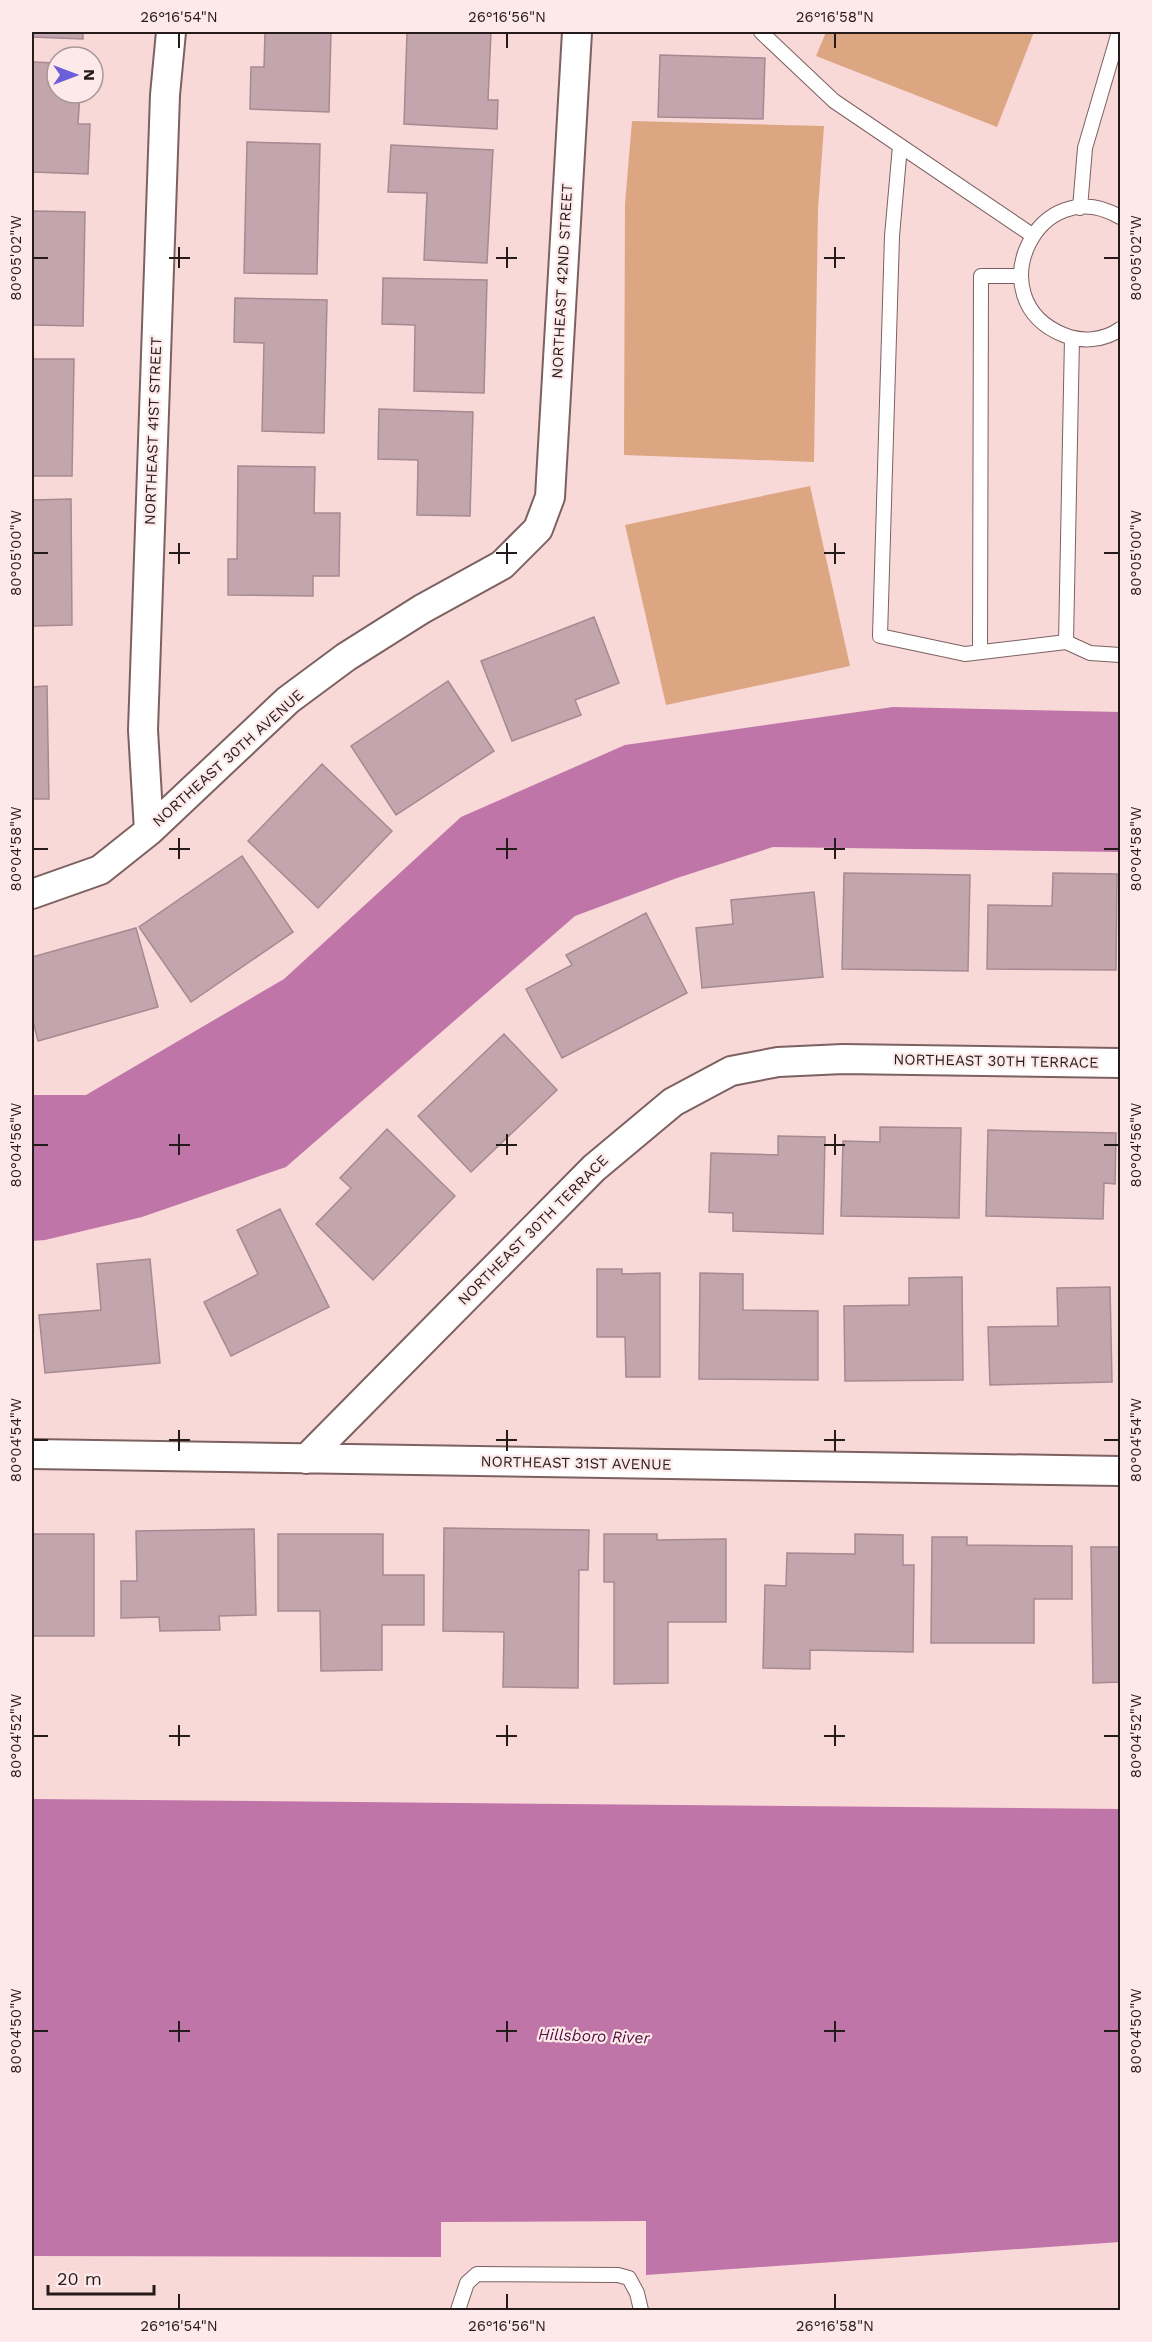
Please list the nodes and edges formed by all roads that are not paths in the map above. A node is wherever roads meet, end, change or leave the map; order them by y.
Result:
1 (171, 32) edge
2 (577, 32) edge
3 (761, 32) edge
4 (1119, 32) edge
5 (900, 146) junction
6 (1080, 208) junction
7 (1120, 217) edge
8 (1032, 235) junction
9 (1020, 276) junction
10 (1120, 329) edge
11 (1072, 338) junction
12 (537, 529) joint
13 (1066, 642) junction
14 (980, 652) junction
15 (1120, 656) edge
16 (149, 831) junction
17 (32, 894) edge
18 (1120, 1063) edge
19 (32, 1454) edge
20 (306, 1459) junction
21 (1120, 1471) edge
22 (458, 2310) edge
23 (641, 2310) edge

1 - 16 street, NORTHEAST 41ST STREET
2 - 12 street, NORTHEAST 42ND STREET
3 - 5 lane
4 - 6 lane
5 - 8 lane
5 - 14 lane
6 - 7 lane
6 - 8 lane
8 - 9 lane
9 - 11 lane
9 - 14 lane
10 - 11 lane
11 - 13 lane
12 - 16 street, NORTHEAST 30TH AVENUE
13 - 14 lane
13 - 15 lane
16 - 17 street, NORTHEAST 30TH AVENUE
18 - 20 street, NORTHEAST 30TH TERRACE
19 - 20 street, NORTHEAST 31ST AVENUE
20 - 21 street, NORTHEAST 31ST AVENUE
22 - 23 lane

